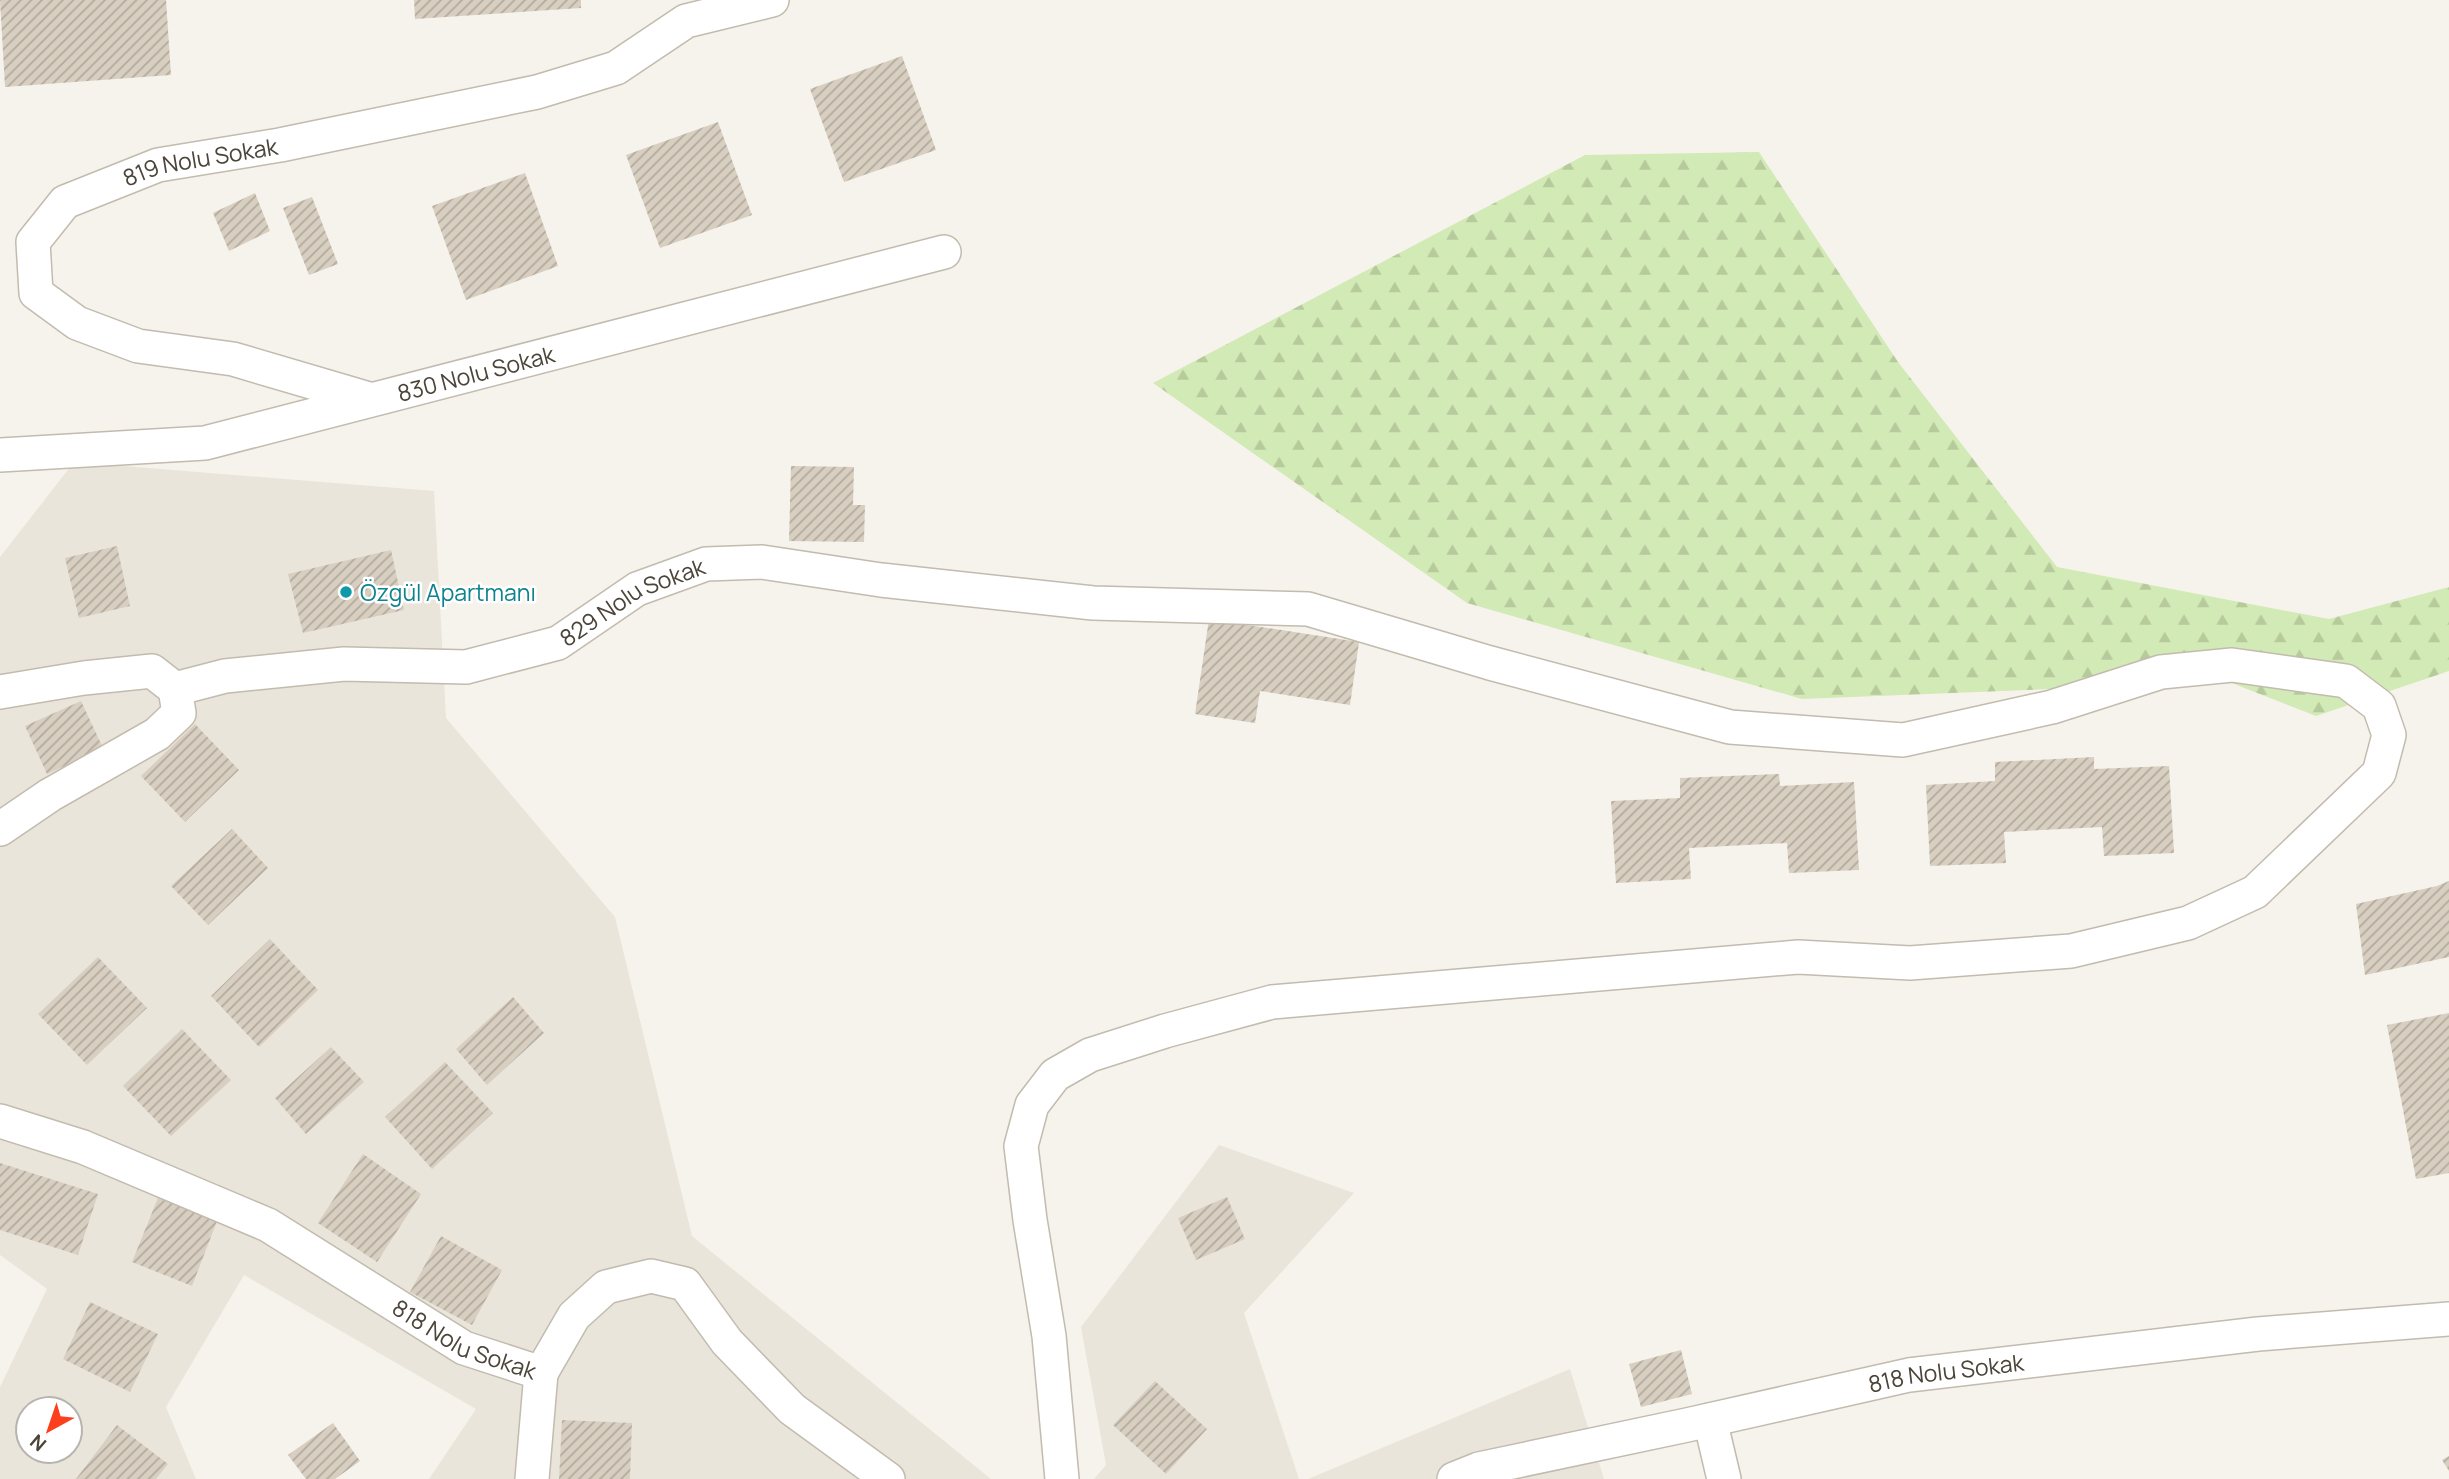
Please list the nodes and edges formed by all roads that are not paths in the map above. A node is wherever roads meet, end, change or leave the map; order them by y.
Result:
1 (772, 0) edge
2 (681, 11) edge
3 (944, 252) dead end
4 (369, 399) junction
5 (0, 455) edge
6 (175, 689) junction
7 (0, 692) edge
8 (0, 829) edge
9 (0, 1121) edge
10 (2449, 1319) edge
11 (541, 1373) junction
12 (1710, 1420) junction
13 (532, 1479) edge
14 (888, 1479) edge
15 (1062, 1479) edge
16 (1454, 1479) edge
17 (1724, 1479) edge

1 - 2 street, 819 Nolu Sokak
2 - 4 street, 819 Nolu Sokak
3 - 4 street, 830 Nolu Sokak
4 - 5 street, 830 Nolu Sokak
6 - 7 street
6 - 8 street
6 - 15 street, 829 Nolu Sokak
9 - 11 street, 818 Nolu Sokak
10 - 12 street, 818 Nolu Sokak
11 - 13 street
11 - 14 street, 818 Nolu Sokak
12 - 16 street, 818 Nolu Sokak
12 - 17 street

